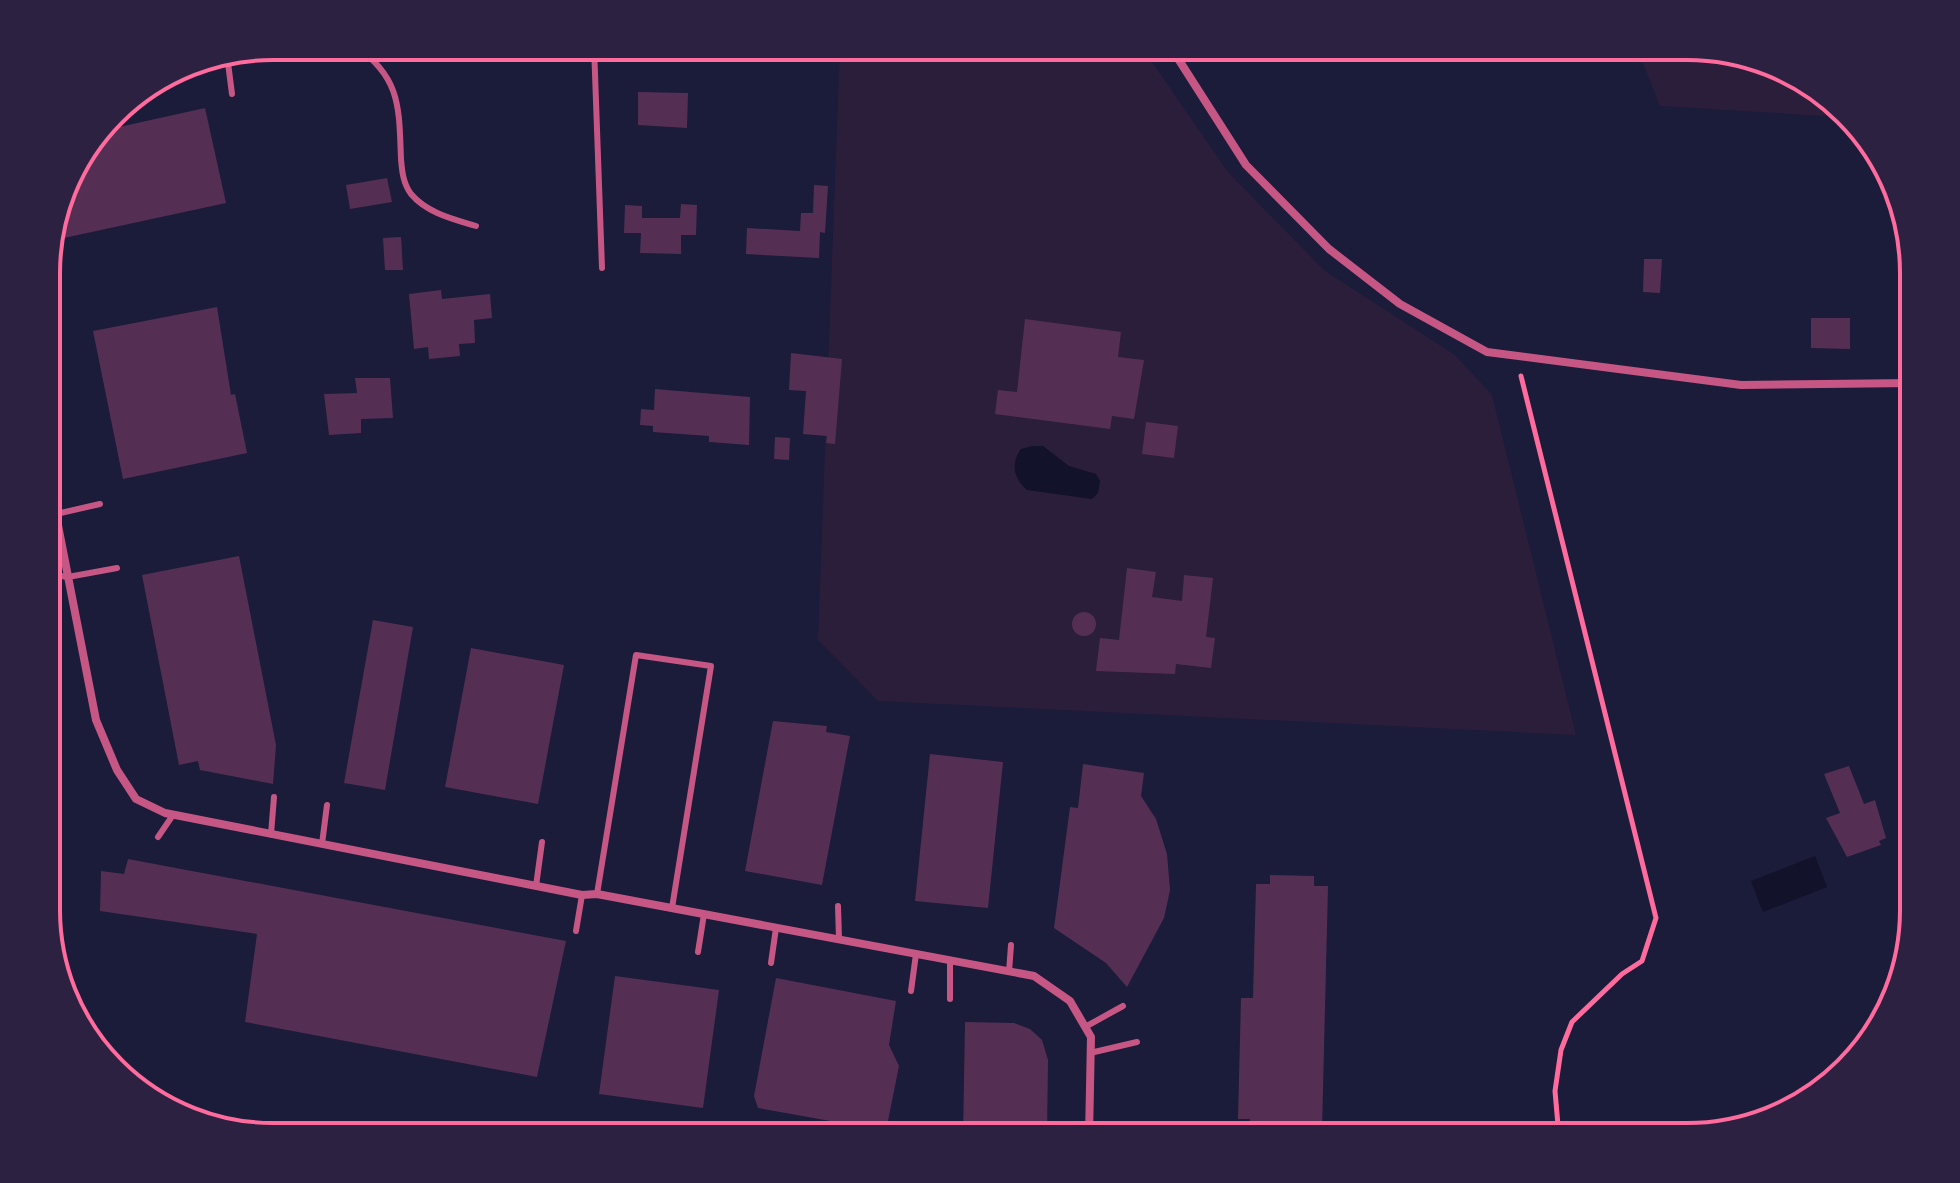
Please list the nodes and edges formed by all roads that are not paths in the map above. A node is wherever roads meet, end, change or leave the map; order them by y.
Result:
1 (371, 60) edge
2 (594, 60) edge
3 (1179, 60) edge
4 (228, 65) edge
5 (232, 94) dead end
6 (476, 226) dead end
7 (602, 268) dead end
8 (1900, 383) edge
9 (100, 504) dead end
10 (60, 513) edge
11 (60, 535) edge
12 (117, 568) dead end
13 (60, 576) edge
14 (68, 577) junction
15 (274, 797) dead end
16 (327, 805) dead end
17 (173, 815) junction
18 (271, 834) junction
19 (158, 837) dead end
20 (542, 842) dead end
21 (322, 844) junction
22 (536, 886) junction
23 (597, 894) junction
24 (582, 895) junction
25 (838, 906) dead end
26 (672, 908) junction
27 (704, 914) junction
28 (776, 928) junction
29 (576, 931) dead end
30 (839, 939) junction
31 (1011, 945) dead end
32 (698, 952) dead end
33 (916, 954) junction
34 (950, 961) junction
35 (771, 963) dead end
36 (1009, 972) junction
37 (911, 991) dead end
38 (950, 999) dead end
39 (1123, 1006) dead end
40 (1085, 1027) junction
41 (1137, 1042) dead end
42 (1090, 1053) junction
43 (1089, 1123) edge

1 - 6 lane
2 - 7 lane
3 - 8 street
4 - 5 lane
9 - 10 lane
11 - 14 street
12 - 14 lane
13 - 14 lane
14 - 17 street
15 - 18 lane
16 - 21 lane
17 - 18 street
17 - 19 lane
18 - 21 street
20 - 22 lane
21 - 22 street
22 - 24 street
23 - 24 street
23 - 26 street
23 - 26 lane
24 - 29 lane
25 - 30 lane
26 - 27 street
27 - 28 street
27 - 32 lane
28 - 30 street
28 - 35 lane
30 - 33 street
31 - 36 lane
33 - 34 street
33 - 37 lane
34 - 36 street
34 - 38 lane
36 - 40 street
39 - 40 lane
40 - 42 street
41 - 42 lane
42 - 43 street

